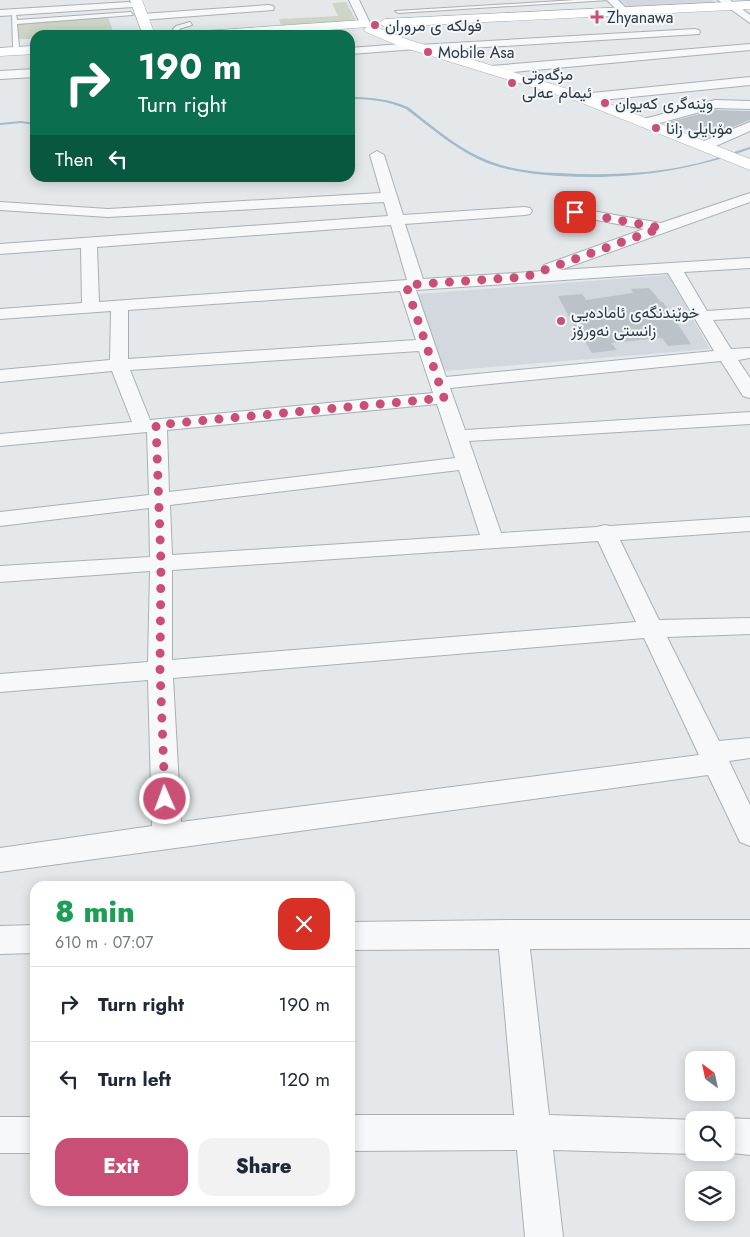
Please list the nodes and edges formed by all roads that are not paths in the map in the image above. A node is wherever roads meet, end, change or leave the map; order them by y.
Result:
1 (200, 0) edge
2 (354, 0) edge
3 (363, 0) edge
4 (565, 0) edge
5 (606, 0) edge
6 (612, 0) edge
7 (572, 2) junction
8 (730, 5) edge
9 (133, 7) edge
10 (750, 7) edge
11 (398, 11) dead end
12 (206, 12) junction
13 (625, 12) junction
14 (676, 12) junction
15 (0, 13) edge
16 (273, 15) edge
17 (15, 17) junction
18 (750, 20) edge
19 (190, 24) dead end
20 (375, 26) junction
21 (137, 30) edge
22 (146, 30) edge
23 (176, 30) edge
24 (222, 30) edge
25 (324, 30) edge
26 (695, 32) junction
27 (16, 47) junction
28 (418, 47) junction
29 (750, 47) edge
30 (30, 48) edge
31 (30, 48) edge
32 (0, 50) edge
33 (713, 50) junction
34 (355, 51) edge
35 (685, 52) junction
36 (491, 70) junction
37 (30, 72) edge
38 (0, 75) edge
39 (750, 80) edge
40 (724, 83) junction
41 (750, 95) edge
42 (582, 98) junction
43 (750, 105) edge
44 (645, 123) junction
45 (750, 126) edge
46 (706, 147) junction
47 (377, 155) dead end
48 (749, 164) edge
49 (390, 197) junction
50 (750, 197) edge
51 (0, 206) edge
52 (524, 211) dead end
53 (575, 212) dead end
54 (108, 213) junction
55 (396, 219) junction
56 (661, 228) junction
57 (107, 240) junction
58 (89, 242) junction
59 (0, 249) edge
60 (750, 263) edge
61 (673, 268) junction
62 (525, 277) junction
63 (411, 285) junction
64 (120, 306) junction
65 (91, 308) junction
66 (750, 313) edge
67 (0, 314) edge
68 (703, 316) junction
69 (426, 345) junction
70 (750, 353) edge
71 (724, 355) junction
72 (119, 365) junction
73 (0, 376) edge
74 (442, 390) junction
75 (750, 392) edge
76 (750, 418) edge
77 (150, 425) junction
78 (458, 436) junction
79 (0, 440) edge
80 (467, 463) junction
81 (160, 500) junction
82 (0, 519) edge
83 (750, 524) edge
84 (605, 532) junction
85 (494, 541) junction
86 (161, 563) junction
87 (0, 574) edge
88 (750, 626) edge
89 (650, 629) junction
90 (160, 669) junction
91 (0, 683) edge
92 (750, 748) edge
93 (714, 758) junction
94 (750, 834) edge
95 (167, 836) junction
96 (0, 860) edge
97 (513, 934) junction
98 (750, 934) edge
99 (355, 936) edge
100 (30, 939) edge
101 (0, 940) edge
102 (534, 1132) junction
103 (355, 1133) edge
104 (0, 1135) edge
105 (30, 1135) edge
106 (685, 1136) edge
107 (735, 1136) edge
108 (750, 1137) edge
109 (544, 1237) edge

1 - 12 street
2 - 20 street
3 - 20 street
4 - 7 lane
5 - 7 lane
6 - 13 street
7 - 11 lane
8 - 10 main road
8 - 13 main road
8 - 14 main road
8 - 18 street
9 - 12 street
9 - 17 street
9 - 21 main road
9 - 22 main road
12 - 16 street
13 - 14 main road
13 - 20 main road
14 - 26 street
15 - 17 street
16 - 20 main road
16 - 24 main road
17 - 27 lane
19 - 23 lane
20 - 25 main road
20 - 28 main road
26 - 28 street
26 - 33 street
27 - 30 main road
27 - 32 main road
28 - 34 street
28 - 36 main road
29 - 33 street
31 - 32 main road
33 - 35 street
35 - 36 street
35 - 40 street
36 - 42 main road
37 - 38 street
39 - 40 street
40 - 41 street
40 - 42 street
42 - 44 main road
43 - 44 street
44 - 46 main road
45 - 46 street
46 - 48 main road
47 - 49 street
49 - 54 street
49 - 55 street
50 - 56 street
51 - 54 street
52 - 55 street
53 - 56 street
54 - 57 street
55 - 57 street
55 - 63 street
56 - 62 street
57 - 58 street
58 - 59 street
58 - 65 street
60 - 61 street
61 - 62 street
61 - 68 street
62 - 63 street
63 - 64 street
63 - 69 street
64 - 65 street
64 - 72 street
65 - 67 street
66 - 68 street
68 - 71 street
69 - 72 street
69 - 74 street
70 - 71 street
71 - 74 street
71 - 75 street
72 - 73 street
72 - 77 street
74 - 77 street
74 - 78 street
76 - 78 street
77 - 79 street
77 - 81 street
78 - 80 street
80 - 81 street
80 - 85 street
81 - 82 street
81 - 86 street
83 - 84 street
84 - 85 street
84 - 89 street
85 - 86 street
86 - 87 street
86 - 90 street
88 - 89 street
89 - 90 street
89 - 93 street
90 - 91 street
90 - 95 street
92 - 93 street
93 - 94 street
93 - 95 street
95 - 96 street
97 - 98 street
97 - 99 street
97 - 102 street
100 - 101 street
102 - 103 street
102 - 106 street
102 - 109 street
104 - 105 street
107 - 108 street

